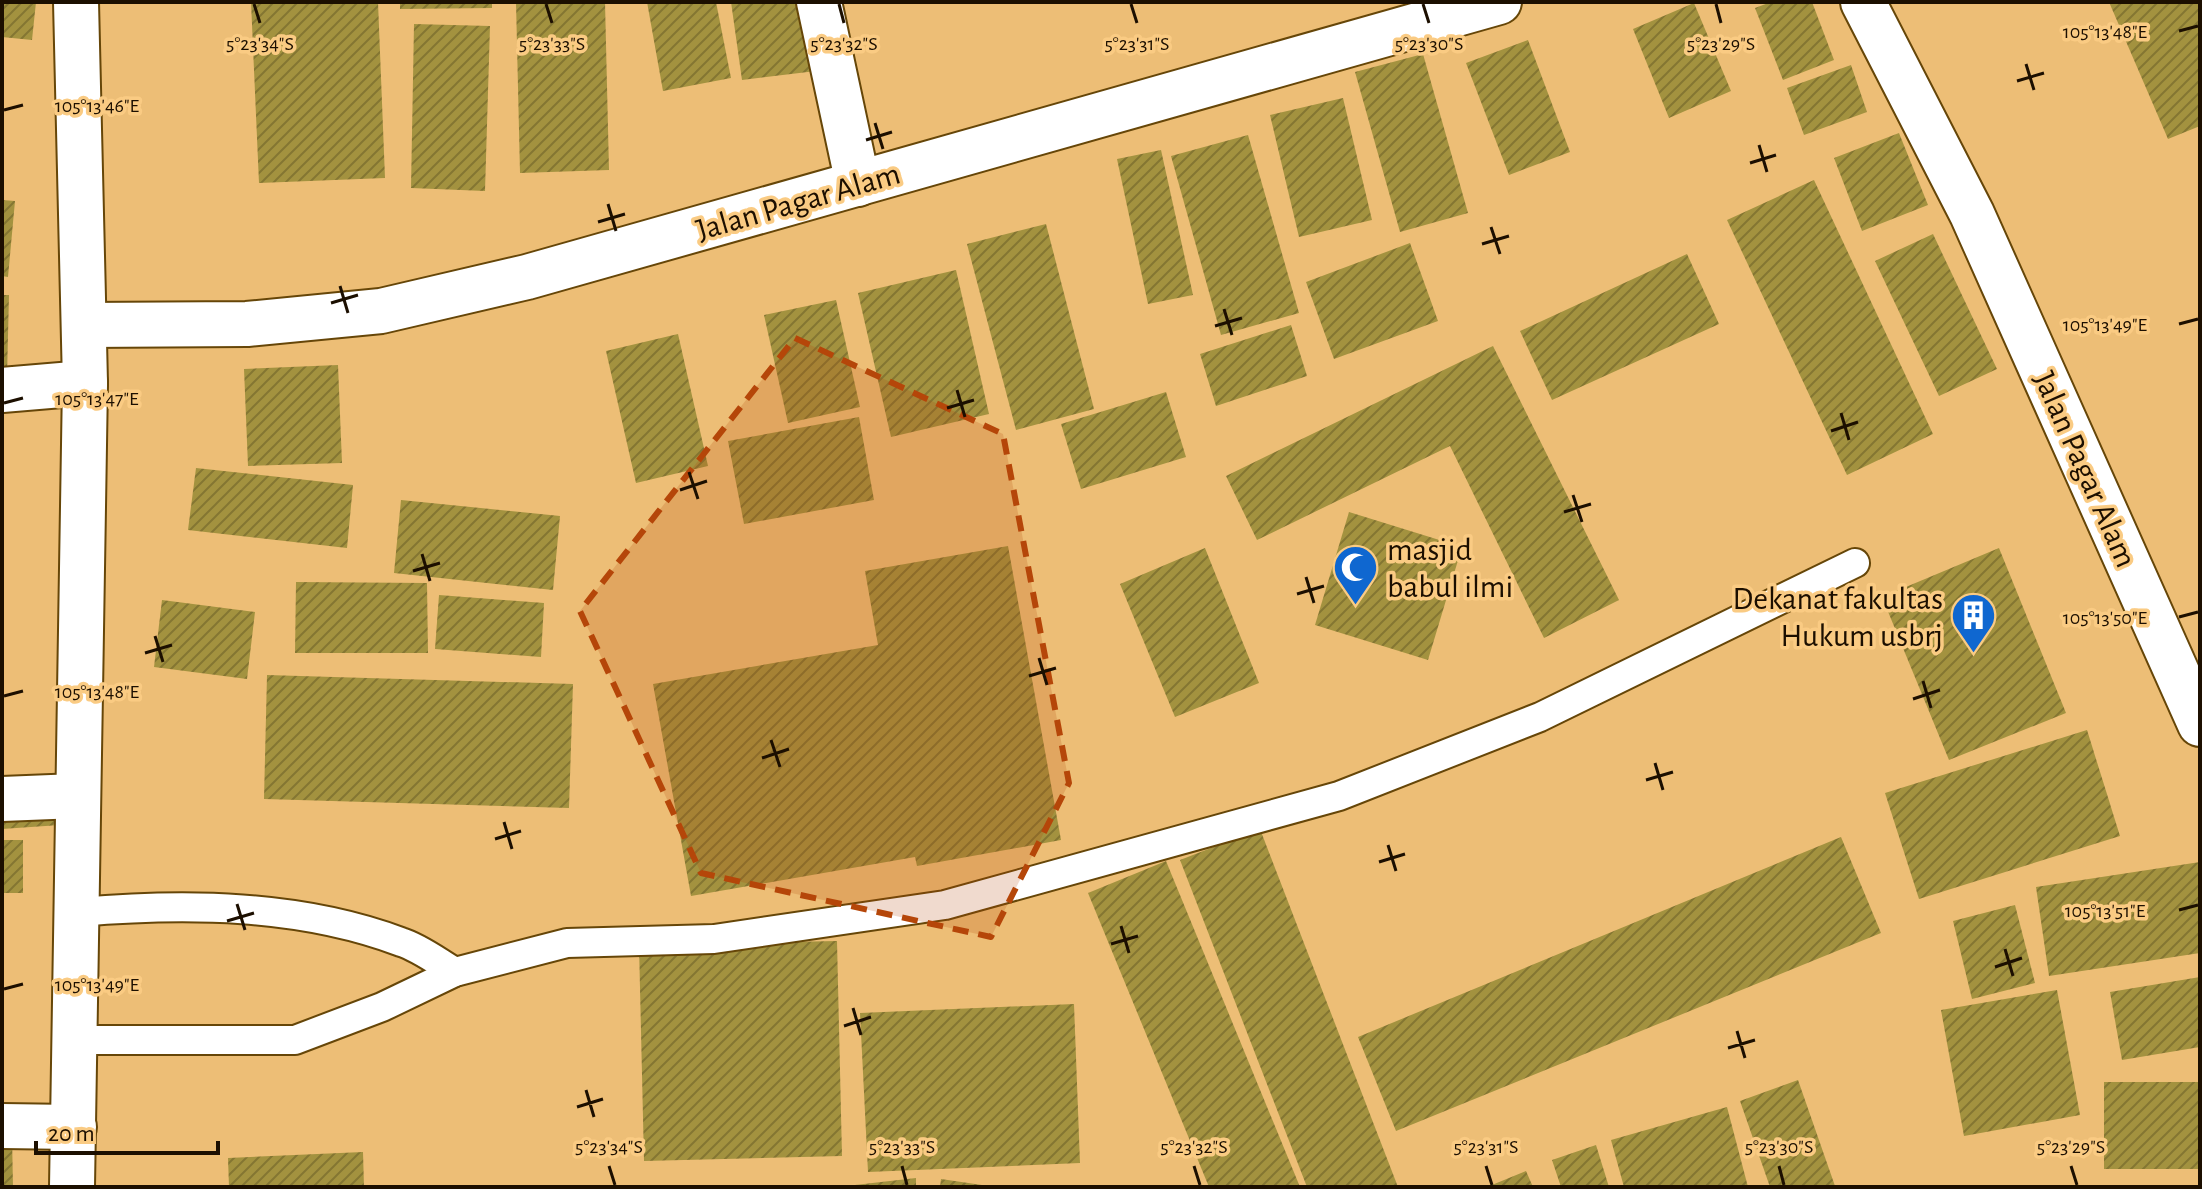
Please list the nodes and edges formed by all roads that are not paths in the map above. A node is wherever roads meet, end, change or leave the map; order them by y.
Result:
1 (76, 2) edge
2 (819, 2) edge
3 (1499, 2) edge
4 (1863, 2) edge
5 (1450, 10) edge
6 (858, 184) junction
7 (84, 325) junction
8 (85, 383) junction
9 (2, 390) edge
10 (1855, 563) dead end
11 (2200, 724) edge
12 (77, 796) junction
13 (2, 799) edge
14 (79, 912) junction
15 (455, 972) junction
16 (76, 1040) junction
17 (2, 1126) edge
18 (74, 1127) junction
19 (72, 1187) edge

1 - 7 main road
2 - 6 main road
3 - 5 main road, Jalan Pagar Alam
4 - 11 main road, Jalan Pagar Alam
5 - 6 main road, Jalan Pagar Alam
6 - 7 main road, Jalan Pagar Alam
7 - 8 main road
8 - 9 main road
8 - 12 main road
10 - 15 lane
12 - 13 main road
12 - 14 main road
14 - 15 lane
14 - 16 main road
15 - 16 lane
16 - 18 main road
17 - 18 main road
18 - 19 main road

